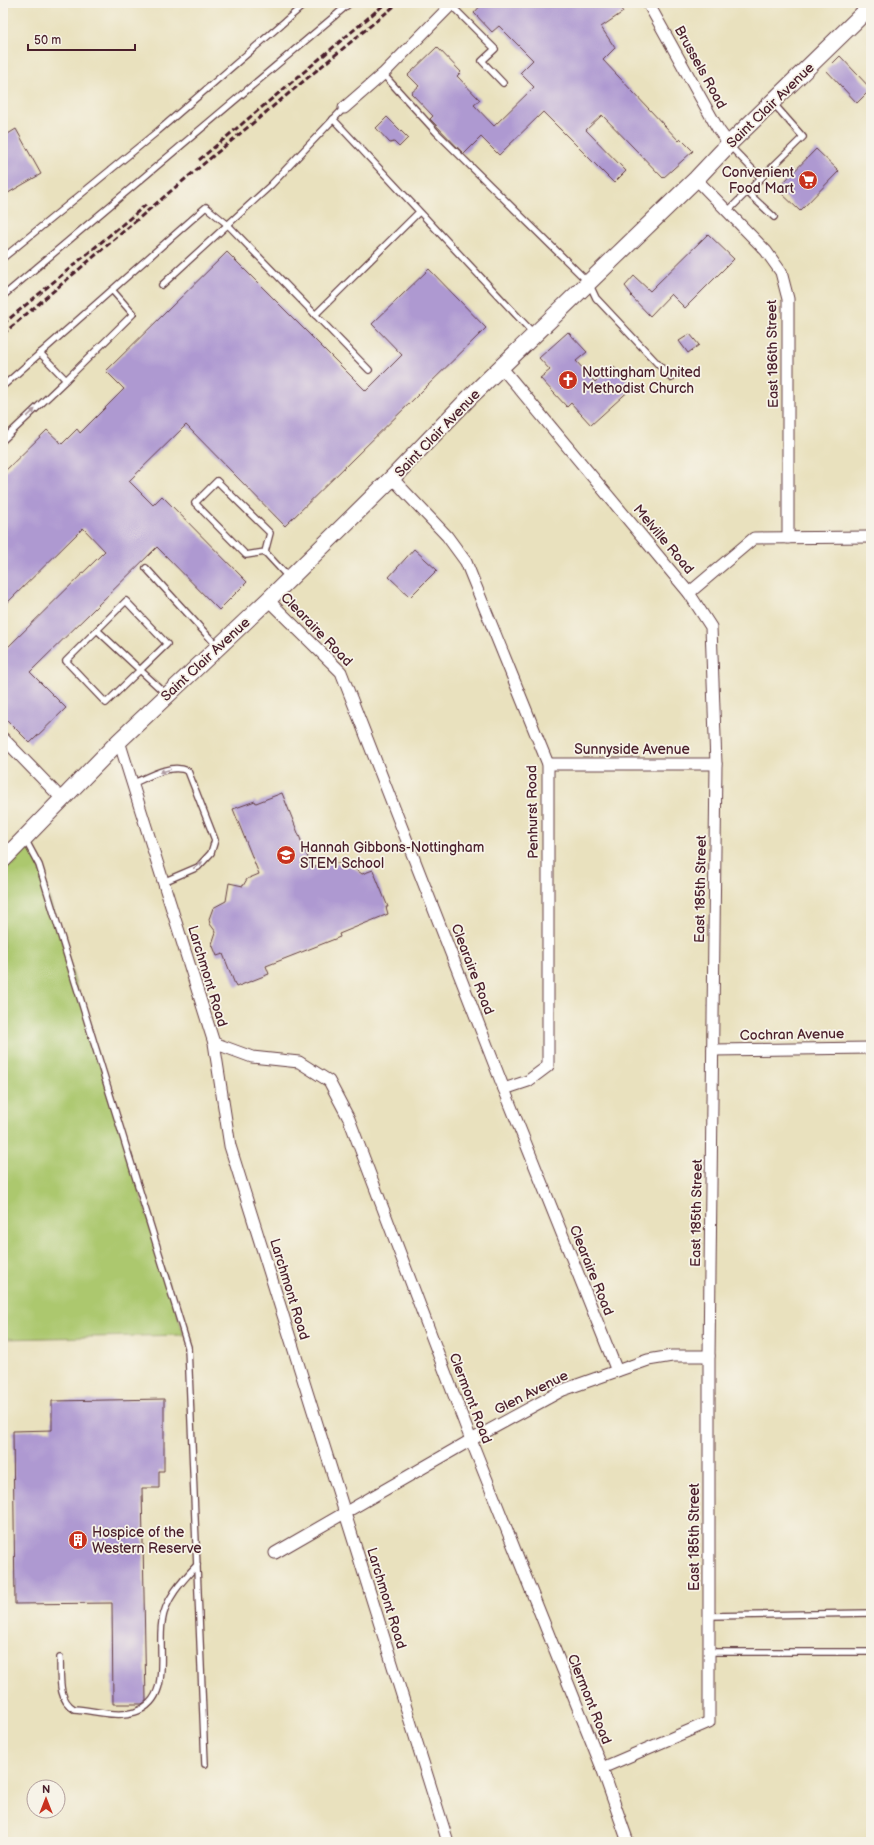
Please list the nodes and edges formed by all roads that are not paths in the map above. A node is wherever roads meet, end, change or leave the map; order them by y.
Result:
1 (306, 3) edge
2 (350, 3) edge
3 (648, 3) edge
4 (452, 4) edge
5 (871, 6) edge
6 (383, 74) junction
7 (503, 83) dead end
8 (772, 103) junction
9 (344, 108) joint
10 (333, 119) junction
11 (729, 144) junction
12 (761, 178) junction
13 (696, 179) junction
14 (747, 192) junction
15 (728, 211) junction
16 (419, 212) junction
17 (774, 217) dead end
18 (228, 225) junction
19 (3, 258) edge
20 (589, 283) junction
21 (162, 284) dead end
22 (112, 290) junction
23 (3, 296) edge
24 (315, 315) junction
25 (535, 336) junction
26 (40, 353) junction
27 (502, 368) junction
28 (369, 370) dead end
29 (671, 378) dead end
30 (66, 380) junction
31 (3, 386) edge
32 (3, 440) edge
33 (392, 478) junction
34 (871, 537) edge
35 (788, 538) junction
36 (265, 552) junction
37 (146, 568) dead end
38 (290, 578) junction
39 (689, 593) junction
40 (268, 600) junction
41 (97, 630) junction
42 (218, 647) junction
43 (140, 670) junction
44 (167, 695) junction
45 (3, 738) edge
46 (119, 741) junction
47 (548, 764) junction
48 (716, 764) junction
49 (132, 784) junction
50 (63, 800) junction
51 (25, 839) junction
52 (3, 860) edge
53 (163, 882) junction
54 (214, 1043) junction
55 (871, 1048) edge
56 (713, 1050) junction
57 (504, 1090) junction
58 (709, 1356) junction
59 (617, 1371) junction
60 (471, 1440) junction
61 (345, 1513) junction
62 (275, 1553) dead end
63 (196, 1565) junction
64 (871, 1613) edge
65 (710, 1616) junction
66 (709, 1652) junction
67 (871, 1652) edge
68 (60, 1658) dead end
69 (205, 1764) dead end
70 (602, 1768) junction
71 (448, 1842) edge
72 (628, 1842) edge

1 - 19 lane
2 - 23 lane
3 - 11 street, Brussels Road
4 - 6 street
4 - 7 lane
5 - 8 street, Saint Clair Avenue
6 - 9 street
6 - 20 lane
8 - 11 street, Saint Clair Avenue
8 - 12 lane
9 - 10 lane
10 - 16 lane
10 - 18 lane
11 - 12 lane
11 - 13 street, Saint Clair Avenue
12 - 14 lane
13 - 15 street, East 186th Street
13 - 20 street, Saint Clair Avenue
14 - 15 lane
14 - 17 lane
15 - 35 street, East 186th Street
16 - 24 lane
16 - 25 lane
18 - 21 lane
18 - 22 lane
18 - 24 lane
20 - 25 street, Saint Clair Avenue
20 - 29 lane
22 - 26 lane
22 - 30 lane
24 - 28 lane
25 - 27 street, Saint Clair Avenue
26 - 30 lane
26 - 31 lane
27 - 33 street, Saint Clair Avenue
27 - 39 street, Melville Road
32 -> 30 lane
33 - 38 street, Saint Clair Avenue
33 - 47 street, Penhurst Road
34 - 35 street, Melville Road
35 - 39 street, Melville Road
36 - 36 lane
36 - 38 lane
37 - 42 lane
38 - 40 street, Saint Clair Avenue
39 - 48 street, East 185th Street
40 - 42 street, Saint Clair Avenue
40 - 57 street, Clearaire Road
41 - 43 lane
41 - 43 lane
41 - 43 lane
42 - 44 street, Saint Clair Avenue
43 - 44 lane
44 - 46 street, Saint Clair Avenue
45 - 50 street
46 - 49 street, Larchmont Road
46 - 50 street, Saint Clair Avenue
47 - 48 street, Sunnyside Avenue
47 - 57 street, Penhurst Road
48 - 56 street, East 185th Street
49 - 53 street, Larchmont Road
53 -> 49 lane
50 - 51 street, Saint Clair Avenue
51 - 52 street, Saint Clair Avenue
51 - 63 lane
53 - 54 street, Larchmont Road
54 - 60 street, Clermont Road
54 - 61 street, Larchmont Road
55 - 56 street, Cochran Avenue
56 - 58 street, East 185th Street
57 - 59 street, Clearaire Road
58 - 59 street, Glen Avenue
58 - 65 street, East 185th Street
59 - 60 street, Glen Avenue
60 - 61 street, Glen Avenue
60 - 70 street, Clermont Road
61 - 62 street, Glen Avenue
61 - 71 street, Larchmont Road
63 - 68 lane
63 - 69 lane
64 - 65 lane
65 - 66 street, East 185th Street
66 - 67 lane
66 - 70 street, East 185th Street
70 - 72 street, Clermont Road

